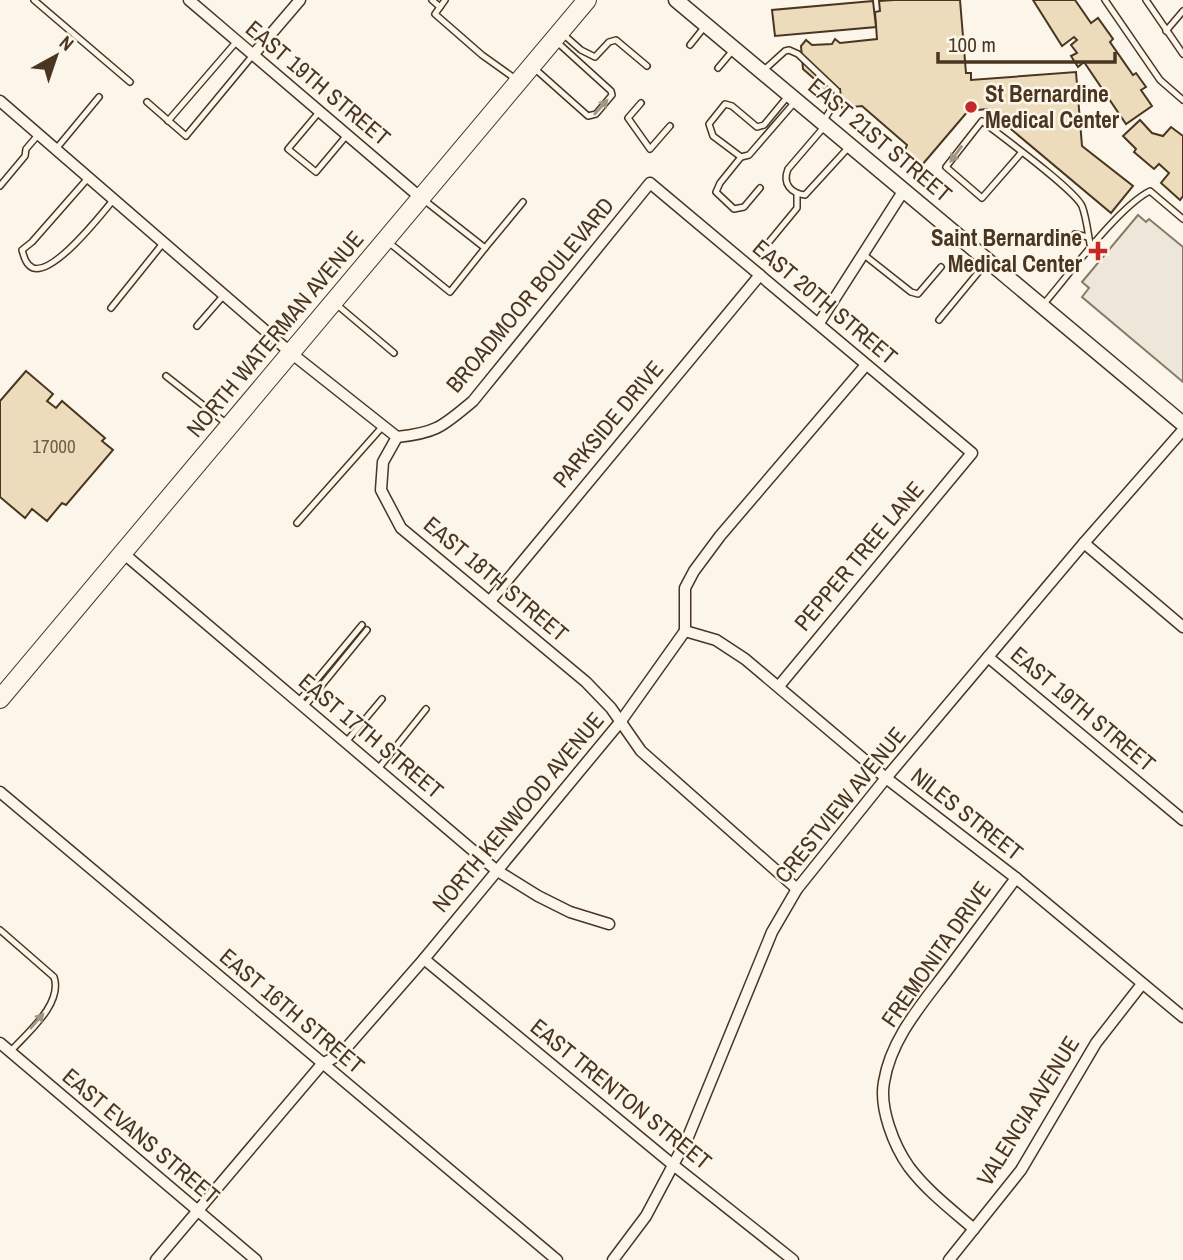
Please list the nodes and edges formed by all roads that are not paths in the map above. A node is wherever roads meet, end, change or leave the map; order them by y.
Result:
1 (34, 0) edge
2 (188, 0) edge
3 (300, 0) edge
4 (432, 0) edge
5 (445, 0) edge
6 (587, 0) edge
7 (676, 0) edge
8 (1105, 0) edge
9 (1146, 0) edge
10 (440, 7) junction
11 (1183, 11) edge
12 (706, 25) junction
13 (1166, 31) junction
14 (557, 36) junction
15 (237, 41) junction
16 (690, 45) dead end
17 (734, 49) junction
18 (1183, 54) edge
19 (253, 55) junction
20 (532, 66) junction
21 (646, 66) dead end
22 (718, 68) dead end
23 (762, 72) junction
24 (130, 82) dead end
25 (519, 82) junction
26 (99, 97) dead end
27 (793, 97) junction
28 (1183, 100) edge
29 (0, 101) edge
30 (147, 102) dead end
31 (641, 103) dead end
32 (320, 111) junction
33 (169, 121) junction
34 (824, 123) junction
35 (670, 126) dead end
36 (347, 134) junction
37 (38, 135) junction
38 (850, 145) junction
39 (56, 149) junction
40 (1022, 152) junction
41 (741, 157) junction
42 (89, 177) junction
43 (650, 183) joint
44 (0, 186) edge
45 (760, 188) dead end
46 (904, 190) junction
47 (797, 194) junction
48 (421, 198) junction
49 (114, 199) junction
50 (523, 202) dead end
51 (1183, 219) edge
52 (1075, 234) dead end
53 (1088, 237) junction
54 (386, 240) junction
55 (164, 243) junction
56 (769, 243) dead end
57 (485, 248) junction
58 (1091, 249) junction
59 (863, 254) junction
60 (988, 260) junction
61 (941, 267) dead end
62 (760, 275) junction
63 (224, 295) junction
64 (333, 302) junction
65 (1042, 306) junction
66 (111, 308) dead end
67 (939, 320) dead end
68 (818, 323) junction
69 (197, 326) dead end
70 (291, 353) junction
71 (394, 353) dead end
72 (866, 365) junction
73 (166, 376) dead end
74 (1183, 424) edge
75 (230, 426) junction
76 (383, 426) junction
77 (1183, 430) edge
78 (397, 437) junction
79 (972, 453) joint
80 (297, 523) dead end
81 (1084, 543) junction
82 (123, 553) junction
83 (490, 601) junction
84 (362, 625) dead end
85 (1183, 627) edge
86 (367, 630) dead end
87 (685, 631) junction
88 (988, 657) junction
89 (779, 686) junction
90 (0, 699) edge
91 (382, 699) dead end
92 (301, 705) junction
93 (426, 709) dead end
94 (621, 721) junction
95 (346, 742) junction
96 (378, 769) junction
97 (886, 778) junction
98 (0, 792) edge
99 (1183, 820) edge
100 (496, 870) junction
101 (1016, 878) junction
102 (797, 889) junction
103 (609, 924) dead end
104 (0, 930) edge
105 (424, 959) junction
106 (1142, 984) junction
107 (1183, 1017) edge
108 (0, 1044) edge
109 (10, 1052) junction
110 (322, 1064) junction
111 (672, 1164) junction
112 (197, 1211) junction
113 (974, 1229) junction
114 (156, 1260) edge
115 (256, 1260) edge
116 (558, 1260) edge
117 (613, 1260) edge
118 (793, 1260) edge
119 (949, 1260) edge

1 - 24 lane
2 - 15 street, EAST 19TH STREET
3 - 19 street
4 - 10 lane
5 - 10 lane
6 - 14 main road, NORTH WATERMAN AVENUE
7 - 12 street, EAST 21ST STREET
8 - 28 lane
9 - 13 lane
10 - 25 lane
11 - 13 lane
12 - 16 lane
12 - 17 street, EAST 21ST STREET
13 - 18 lane
14 - 20 main road, NORTH WATERMAN AVENUE
20 -> 14 lane
14 - 21 lane
15 - 19 street, EAST 19TH STREET
15 - 33 lane
17 - 22 lane
17 - 23 street, EAST 21ST STREET
19 - 32 street, EAST 19TH STREET
19 - 33 lane
20 - 25 main road, NORTH WATERMAN AVENUE
23 - 27 street, EAST 21ST STREET
23 - 34 lane
25 - 48 main road, NORTH WATERMAN AVENUE
26 - 39 lane
27 - 34 street, EAST 21ST STREET
27 - 41 lane
27 - 41 lane
29 - 37 street
30 - 33 lane
31 - 35 lane
32 - 36 street, EAST 19TH STREET
32 - 36 lane
34 - 38 street, EAST 21ST STREET
34 - 47 lane
36 - 48 street, EAST 19TH STREET
37 - 39 street
37 - 44 lane
38 - 46 street, EAST 21ST STREET
38 - 47 lane
39 - 42 street
40 -> 40 lane
40 - 53 lane
41 - 45 lane
42 - 49 street
42 - 49 lane
43 - 62 street, EAST 20TH STREET
43 - 78 street, BROADMOOR BOULEVARD
46 - 59 street
46 - 60 street, EAST 21ST STREET
47 - 56 lane
48 - 54 main road, NORTH WATERMAN AVENUE
48 - 57 lane
49 - 55 street
50 - 57 lane
51 - 58 lane
52 - 53 lane
53 - 58 lane
54 - 57 lane
54 - 64 main road, NORTH WATERMAN AVENUE
55 - 63 street
55 - 66 lane
58 - 65 lane
59 - 61 lane
59 - 68 street
60 - 65 street, EAST 21ST STREET
60 - 67 lane
62 - 68 street, EAST 20TH STREET
62 - 83 street, PARKSIDE DRIVE
63 - 69 lane
63 - 70 street
64 - 70 main road, NORTH WATERMAN AVENUE
64 - 71 lane
65 - 74 street, EAST 21ST STREET
68 - 72 street, EAST 20TH STREET
70 - 75 main road, NORTH WATERMAN AVENUE
70 - 76 street
72 - 79 street, EAST 20TH STREET
72 - 87 street
73 - 75 lane
75 - 82 main road, NORTH WATERMAN AVENUE
76 - 78 street
76 - 80 lane
77 - 81 street, CRESTVIEW AVENUE
78 - 83 street, EAST 18TH STREET
79 - 89 street, PEPPER TREE LANE
81 - 85 street
81 - 88 street, CRESTVIEW AVENUE
82 - 90 main road, NORTH WATERMAN AVENUE
82 - 92 street, EAST 17TH STREET
83 - 94 street, EAST 18TH STREET
84 - 92 lane
86 - 92 lane
87 - 89 street, NILES STREET
87 - 94 street, NORTH KENWOOD AVENUE
88 - 97 street, CRESTVIEW AVENUE
88 - 99 street, EAST 19TH STREET
89 - 97 street, NILES STREET
91 - 95 lane
92 - 95 street, EAST 17TH STREET
93 - 96 lane
94 - 100 street, NORTH KENWOOD AVENUE
94 - 102 street, EAST 18TH STREET
95 - 96 street, EAST 17TH STREET
96 - 100 street, EAST 17TH STREET
97 - 101 street, NILES STREET
97 - 102 street, CRESTVIEW AVENUE
98 - 110 street, EAST 16TH STREET
100 - 103 street, EAST 17TH STREET
100 - 105 street, NORTH KENWOOD AVENUE
101 - 106 street, NILES STREET
101 - 113 street, FREMONITA DRIVE
102 - 111 street, CRESTVIEW AVENUE
109 -> 104 lane
105 - 110 street, NORTH KENWOOD AVENUE
105 - 111 street, EAST TRENTON STREET
106 - 107 street, NILES STREET
106 - 113 street, VALENCIA AVENUE
108 - 109 street, EAST EVANS STREET
109 - 112 street, EAST EVANS STREET
110 - 112 street, NORTH KENWOOD AVENUE
110 - 116 street, EAST 16TH STREET
111 - 117 street, CRESTVIEW AVENUE
111 - 118 street, EAST TRENTON STREET
112 - 114 street, NORTH KENWOOD AVENUE
112 - 115 street, EAST EVANS STREET
113 - 119 street, VALENCIA AVENUE

